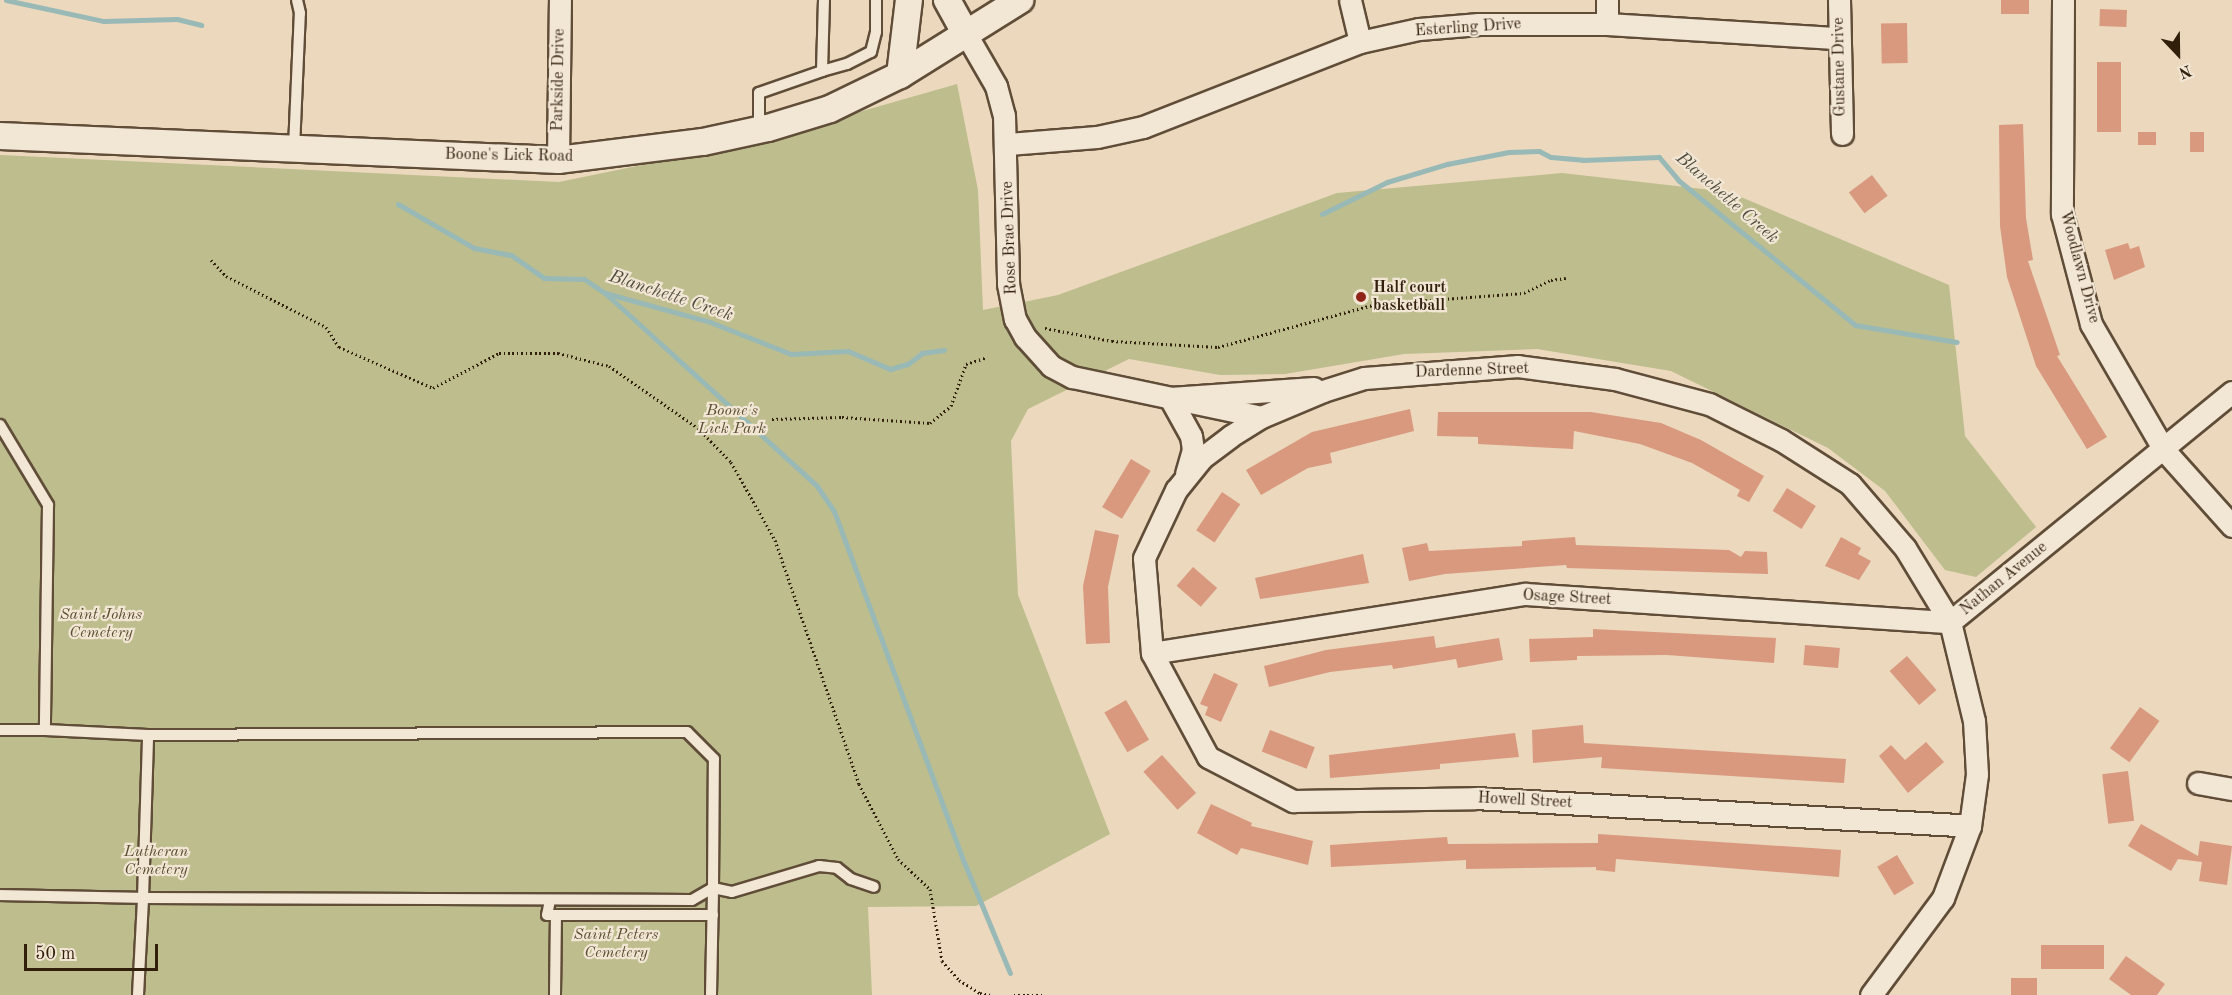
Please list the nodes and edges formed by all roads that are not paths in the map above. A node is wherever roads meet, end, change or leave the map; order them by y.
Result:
1 (297, 0) edge
2 (560, 0) edge
3 (824, 0) edge
4 (876, 0) edge
5 (909, 0) edge
6 (947, 0) edge
7 (1020, 0) edge
8 (1350, 0) edge
9 (1607, 0) edge
10 (1839, 0) edge
11 (2062, 0) edge
12 (1607, 24) junction
13 (966, 34) junction
14 (1839, 38) junction
15 (1360, 42) junction
16 (822, 71) junction
17 (900, 75) junction
18 (759, 130) junction
19 (1842, 134) dead end
20 (0, 136) edge
21 (1008, 144) junction
22 (294, 148) junction
23 (558, 159) junction
24 (1335, 387) junction
25 (2232, 392) edge
26 (1170, 398) junction
27 (1261, 417) junction
28 (0, 425) edge
29 (2164, 450) junction
30 (1184, 480) junction
31 (2232, 526) edge
32 (1950, 622) junction
33 (1152, 653) junction
34 (0, 730) edge
35 (45, 730) junction
36 (148, 735) junction
37 (2198, 783) dead end
38 (2232, 789) edge
39 (1970, 826) junction
40 (874, 887) dead end
41 (713, 888) junction
42 (0, 895) edge
43 (143, 898) junction
44 (550, 900) junction
45 (556, 915) junction
46 (713, 915) junction
47 (138, 995) edge
48 (555, 995) edge
49 (711, 995) edge
50 (1871, 995) edge

1 - 22 lane
2 - 23 street, Parkside Drive
3 - 16 lane
4 - 16 lane
5 - 17 street
6 - 13 street
7 - 13 street, Boone's Lick Road
8 - 15 street
9 - 12 street
10 - 14 street, Gustane Drive
11 - 29 street, Woodlawn Drive
12 - 14 street, Esterling Drive
12 - 15 street, Esterling Drive
13 - 17 street, Boone's Lick Road
13 - 21 street, Rose Brae Drive
14 - 19 street, Gustane Drive
15 - 21 street, Esterling Drive
16 - 18 lane
17 - 18 street, Boone's Lick Road
18 - 23 street, Boone's Lick Road
20 - 22 street, Boone's Lick Road
21 - 26 street, Rose Brae Drive
22 - 23 street, Boone's Lick Road
24 - 26 street
24 - 27 street, Dardenne Street
24 - 32 street, Dardenne Street
25 - 29 street, Nathan Avenue
26 - 27 street, Rose Brae Drive
26 - 30 street
27 - 30 street, Dardenne Street
28 - 35 lane
29 - 31 street, Woodlawn Drive
29 - 32 street, Nathan Avenue
30 - 33 street, Dardenne Street
32 - 33 street, Osage Street
32 - 39 street, Nathan Avenue
33 - 39 street, Howell Street
34 - 35 lane
35 - 36 lane
36 - 41 lane
36 - 43 lane
37 - 38 street
39 - 50 street, Nathan Avenue
40 - 41 lane
41 - 44 lane
41 - 46 lane
42 - 43 lane
43 - 44 lane
43 - 47 lane
44 - 45 lane
45 - 46 lane
45 - 48 lane
46 - 49 lane

